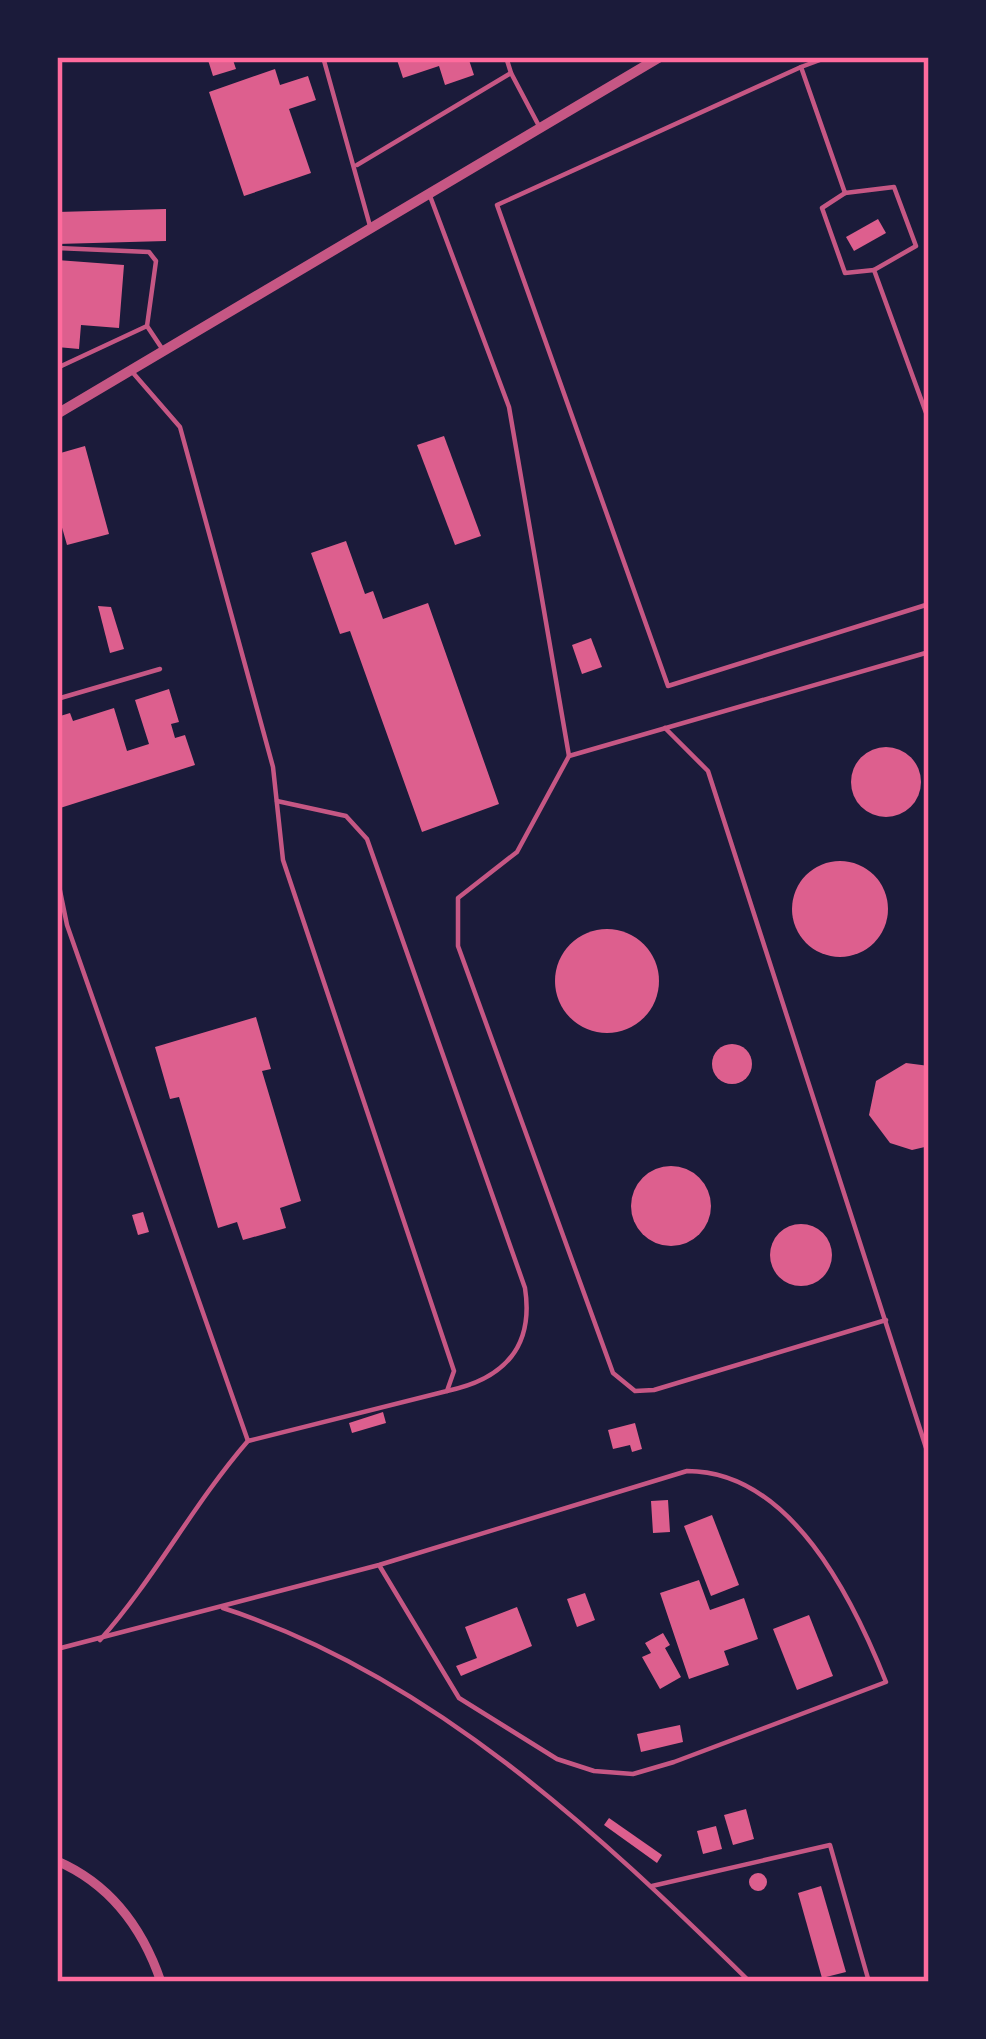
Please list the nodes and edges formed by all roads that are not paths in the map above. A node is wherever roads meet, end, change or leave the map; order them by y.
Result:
1 (323, 57) edge
2 (506, 57) edge
3 (660, 57) edge
4 (827, 57) edge
5 (801, 67) junction
6 (511, 73) junction
7 (539, 126) junction
8 (357, 165) junction
9 (428, 190) junction
10 (845, 193) junction
11 (370, 226) junction
12 (57, 248) edge
13 (874, 270) junction
14 (147, 326) junction
15 (163, 350) junction
16 (57, 368) edge
17 (130, 370) junction
18 (57, 414) edge
19 (929, 421) edge
20 (929, 604) edge
21 (929, 652) edge
22 (160, 669) dead end
23 (57, 700) edge
24 (665, 728) junction
25 (569, 756) junction
26 (276, 801) junction
27 (57, 876) edge
28 (886, 1320) junction
29 (442, 1393) junction
30 (248, 1442) junction
31 (929, 1457) edge
32 (379, 1565) junction
33 (223, 1609) junction
34 (100, 1640) junction
35 (57, 1649) edge
36 (57, 1861) edge
37 (652, 1886) junction
38 (161, 1982) edge
39 (750, 1982) edge
40 (869, 1982) edge

1 - 8 lane
2 - 6 lane
3 - 7 street
4 - 5 lane
5 - 10 lane
5 - 20 lane
6 - 7 lane
6 - 8 lane
7 - 9 street
8 - 11 lane
9 - 11 street
9 - 25 lane
10 - 13 lane
10 - 13 lane
11 - 15 street
12 - 14 lane
13 - 19 lane
14 - 15 lane
14 - 16 lane
15 - 17 street
17 - 18 street
17 - 26 lane
21 - 24 lane
22 - 23 lane
24 - 25 lane
24 - 28 lane
25 - 28 lane
26 - 29 lane
26 - 29 lane
27 - 30 lane
28 - 31 lane
29 - 30 lane
30 - 34 lane
32 - 32 lane
32 - 33 lane
33 - 34 lane
33 - 37 lane
34 - 35 lane
36 - 38 street
37 - 39 lane
37 - 40 lane

